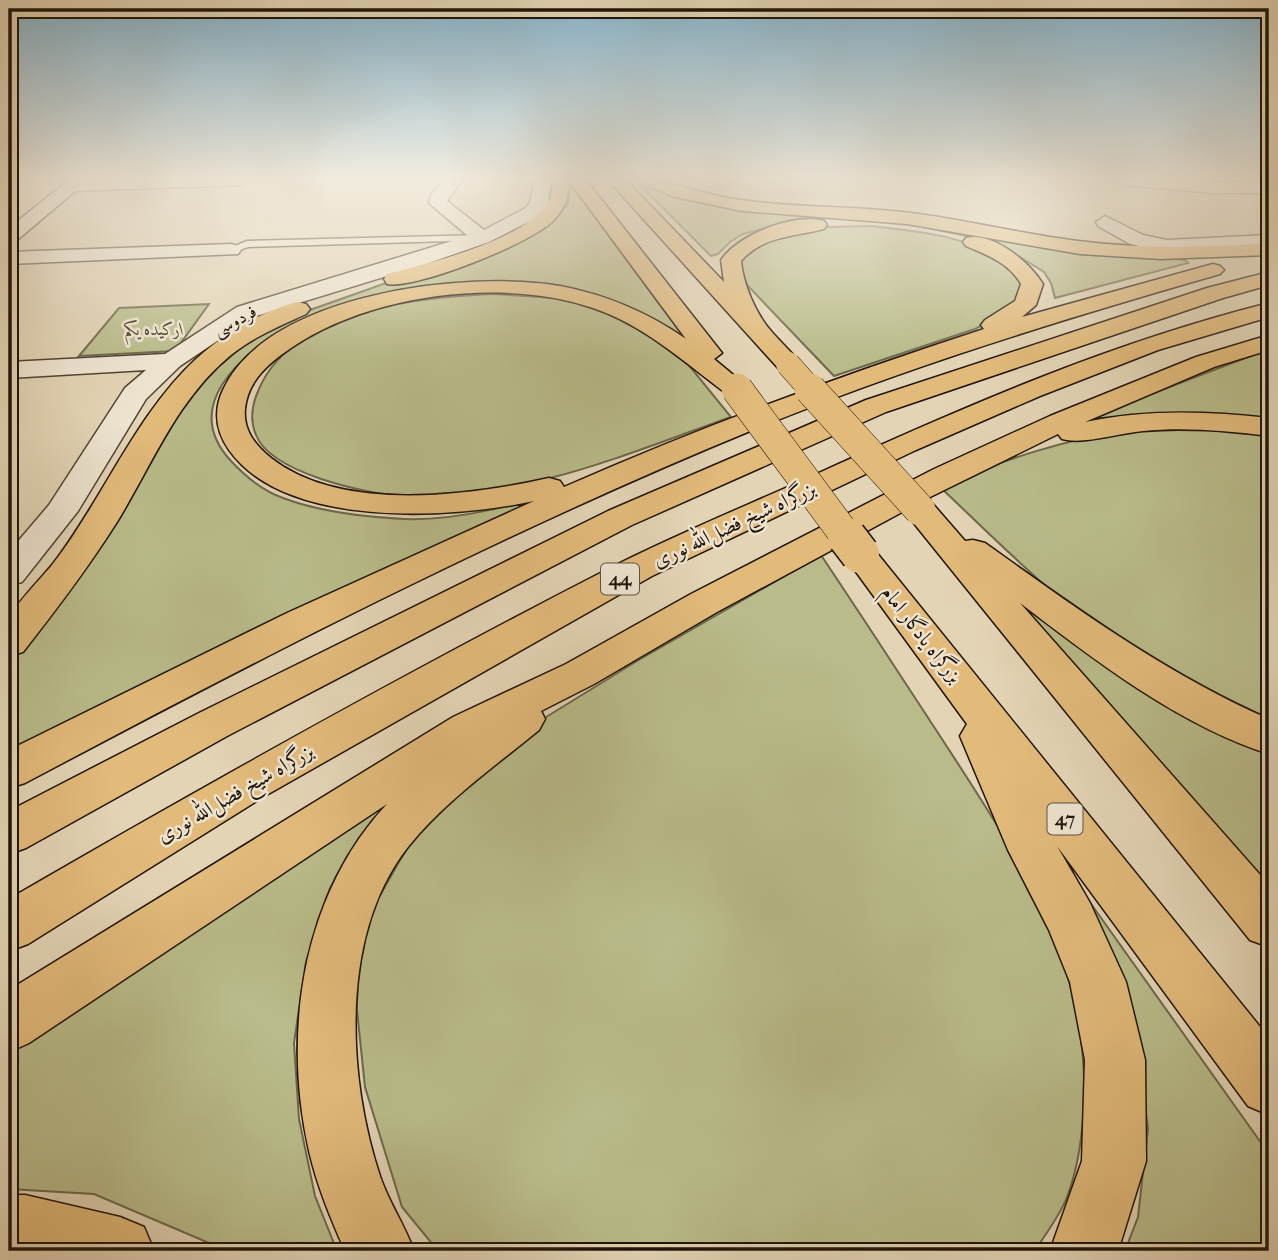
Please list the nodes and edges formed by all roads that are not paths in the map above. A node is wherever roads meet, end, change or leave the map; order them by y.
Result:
1 (451, 239) edge
2 (480, 239) edge
3 (511, 239) edge
4 (622, 239) edge
5 (671, 239) edge
6 (757, 239) edge
7 (959, 239) edge
8 (1026, 239) edge
9 (1135, 239) edge
10 (1269, 241) edge
11 (1269, 249) edge
12 (231, 250) joint
13 (1269, 257) edge
14 (9, 258) edge
15 (1269, 278) edge
16 (1269, 310) edge
17 (758, 332) junction
18 (1269, 342) edge
19 (962, 344) junction
20 (171, 361) junction
21 (9, 370) edge
22 (736, 388) junction
23 (1269, 427) edge
24 (1002, 450) junction
25 (627, 471) junction
26 (920, 510) junction
27 (9, 574) edge
28 (9, 643) edge
29 (580, 674) junction
30 (955, 677) junction
31 (1269, 737) edge
32 (9, 770) edge
33 (9, 834) edge
34 (1269, 923) edge
35 (9, 927) edge
36 (9, 1023) edge
37 (1269, 1085) edge
38 (9, 1229) edge
39 (120, 1251) edge
40 (380, 1251) edge
41 (1084, 1251) edge

1 - 12 lane
2 - 20 street, فردوسی
3 - 28 highway
4 - 22 highway, بزرگراه یادگار امام / 47
5 - 17 highway
6 - 17 highway
7 - 19 highway
8 - 11 highway
9 - 10 street
12 - 14 street
13 - 19 highway
15 - 33 highway
16 - 35 highway, بزرگراه شیخ فضل‌الله نوری / 44
17 - 26 highway, bridge
18 - 24 highway
19 - 25 highway
20 - 21 street
20 - 27 street, فردوسی
22 - 25 highway
22 - 30 highway, بزرگراه یادگار امام / 47, bridge
23 - 24 highway
24 - 29 highway
25 - 32 highway
26 - 31 highway
26 - 34 highway
29 - 36 highway
29 - 40 highway
30 - 37 highway, بزرگراه یادگار امام / 47
30 - 41 highway
38 - 39 highway

